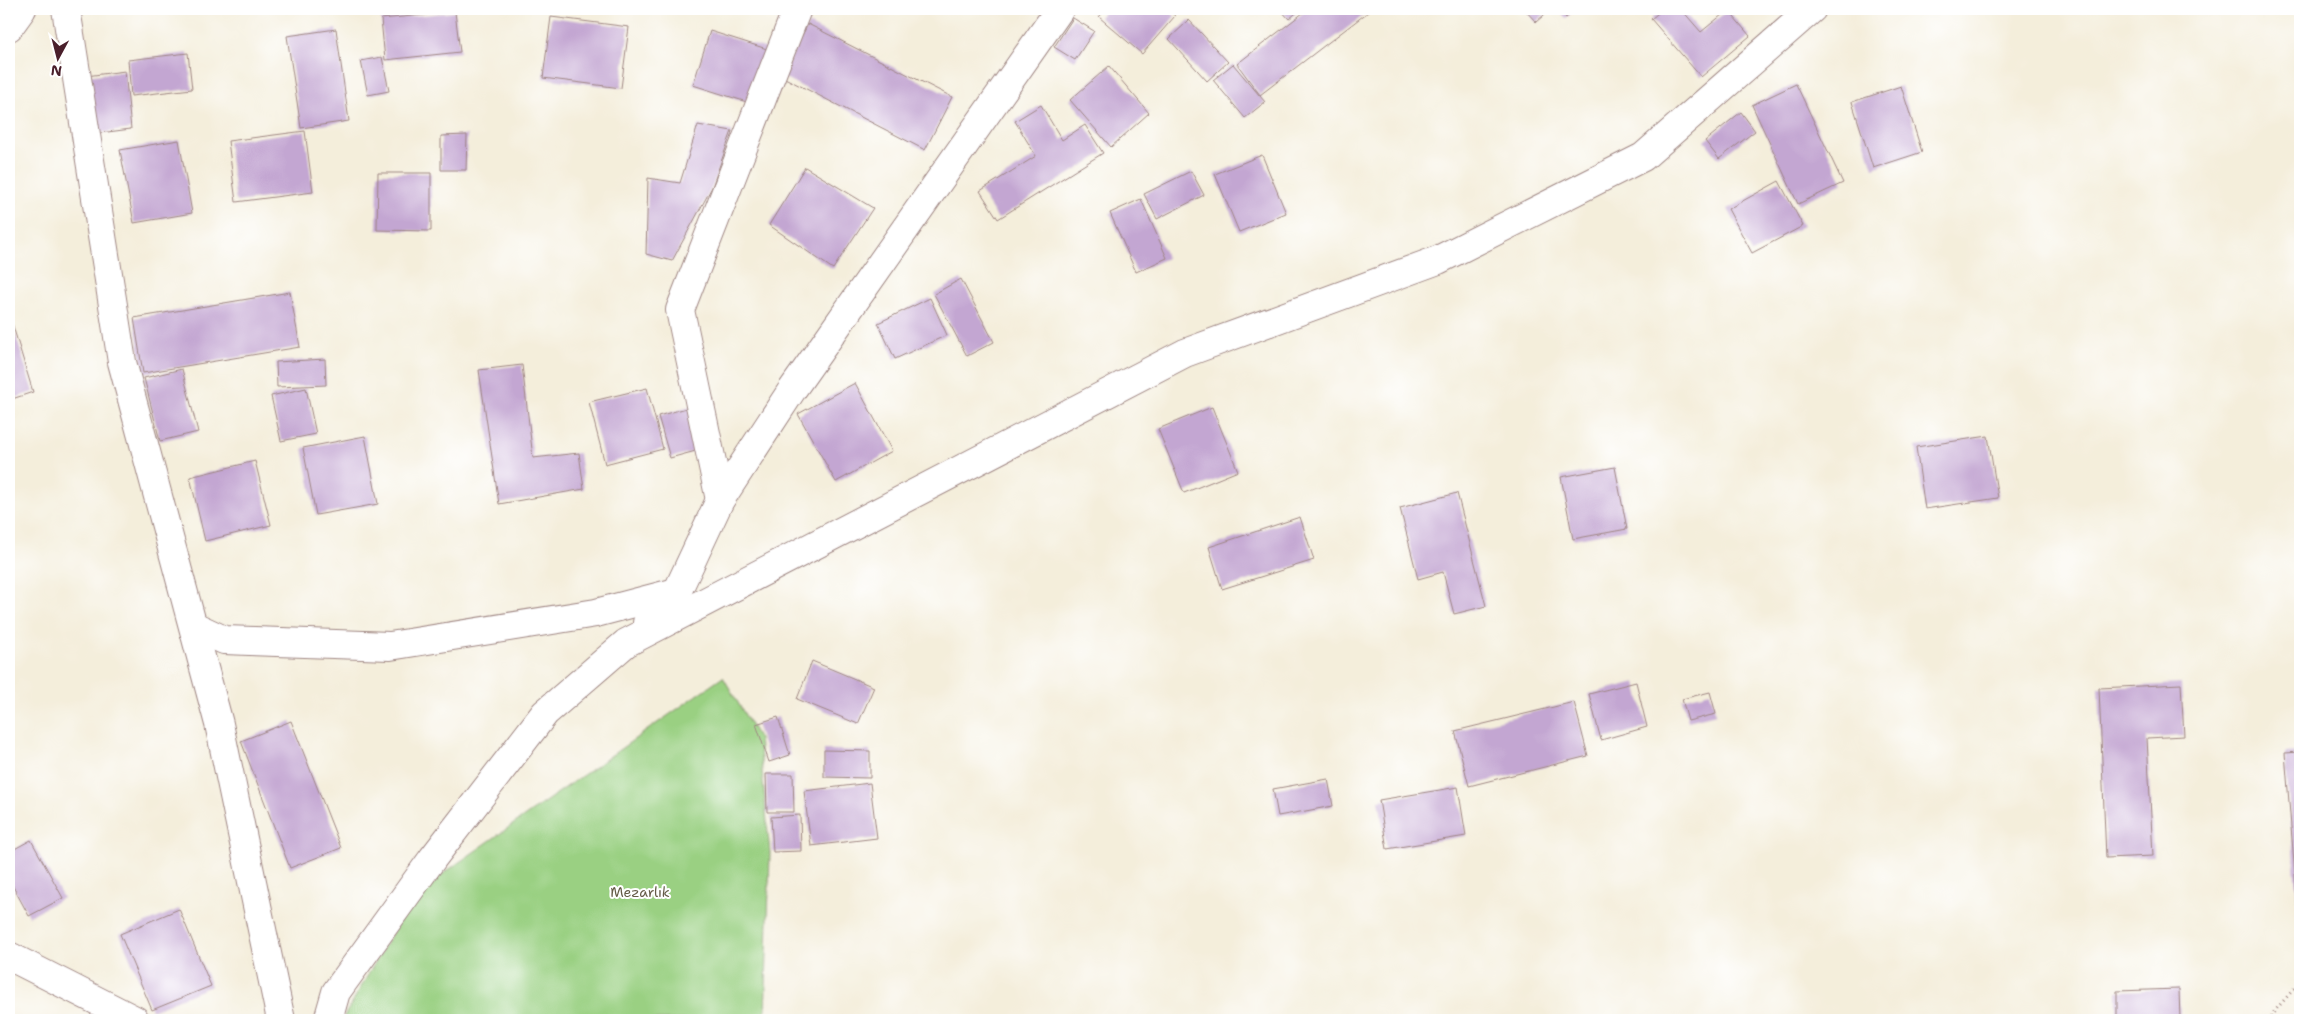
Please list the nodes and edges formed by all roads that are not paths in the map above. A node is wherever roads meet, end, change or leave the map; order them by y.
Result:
1 (22, 9) edge
2 (66, 9) edge
3 (798, 9) edge
4 (1060, 9) edge
5 (1812, 9) edge
6 (9, 27) edge
7 (720, 500) junction
8 (677, 592) junction
9 (194, 626) junction
10 (626, 643) junction
11 (9, 956) edge
12 (135, 1020) edge
13 (281, 1020) edge
14 (328, 1020) edge

1 - 6 street
2 - 9 street
3 - 7 street
4 - 7 street
5 - 10 street
7 - 8 street
8 - 9 street
8 - 10 street
9 - 13 street
10 - 14 street
11 - 12 street

